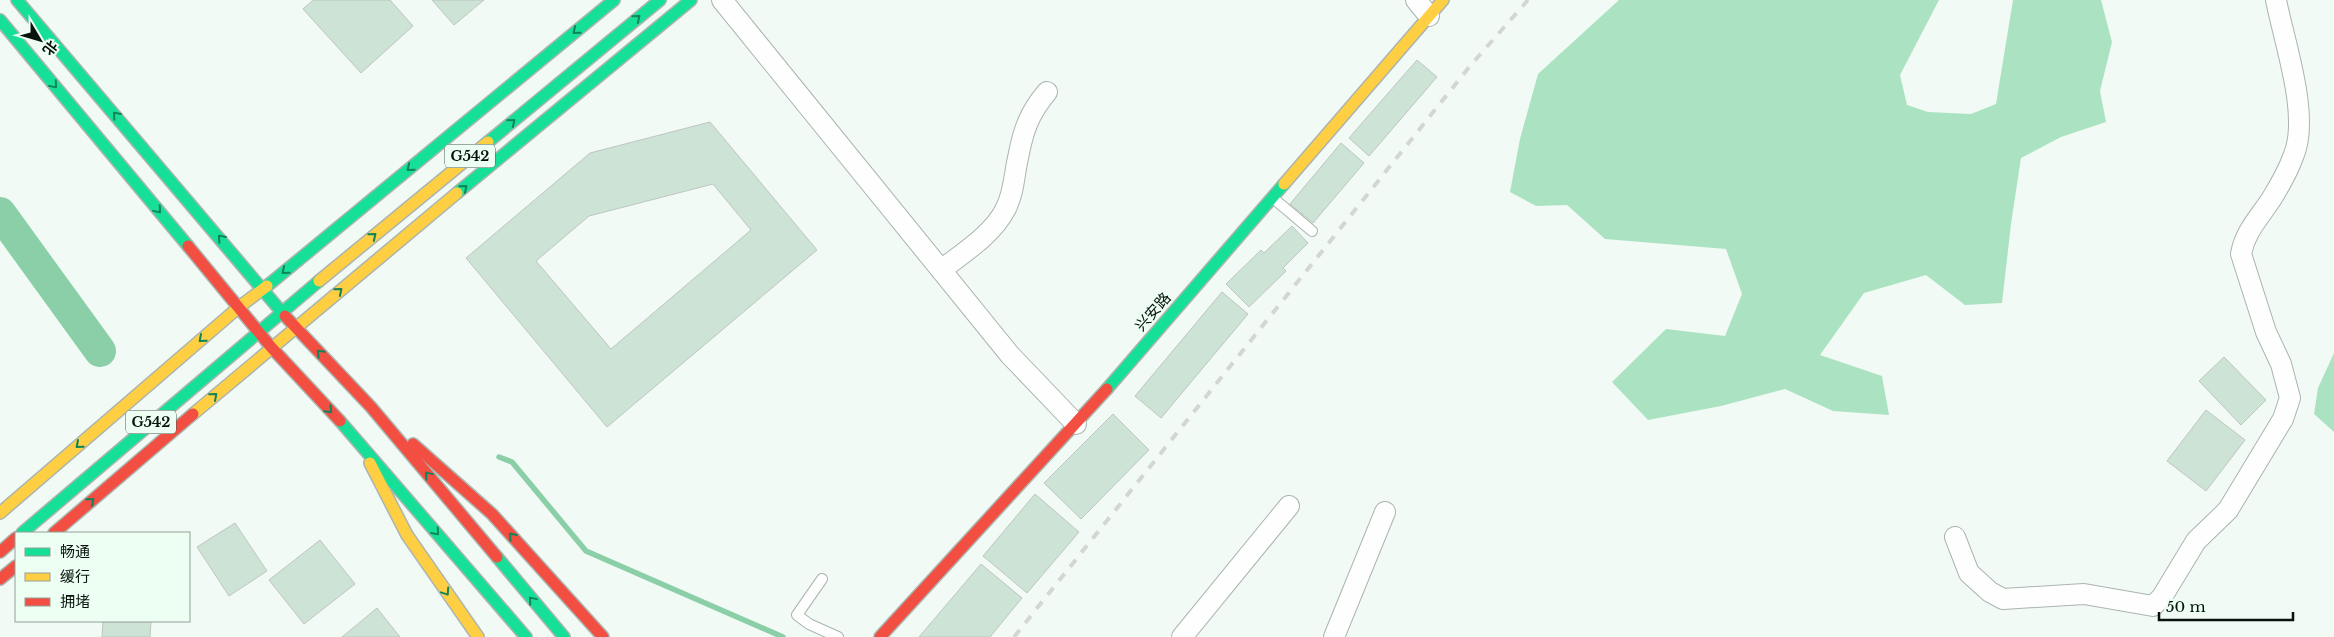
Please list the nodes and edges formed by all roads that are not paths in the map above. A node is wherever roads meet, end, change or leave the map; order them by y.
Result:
1 (17, 0) edge
2 (614, 0) edge
3 (660, 0) edge
4 (692, 0) edge
5 (722, 0) edge
6 (1416, 0) edge
7 (1443, 0) edge
8 (2276, 0) edge
9 (1429, 16) junction
10 (0, 20) edge
11 (1047, 92) dead end
12 (1272, 197) junction
13 (1312, 231) dead end
14 (942, 270) junction
15 (264, 289) junction
16 (239, 307) junction
17 (281, 312) junction
18 (296, 327) junction
19 (258, 331) junction
20 (271, 347) junction
21 (371, 407) junction
22 (1076, 424) junction
23 (361, 444) junction
24 (1290, 506) dead end
25 (1385, 512) dead end
26 (0, 513) edge
27 (23, 532) edge
28 (55, 532) edge
29 (1956, 537) dead end
30 (15, 539) edge
31 (0, 552) edge
32 (15, 567) edge
33 (822, 579) dead end
34 (0, 580) edge
35 (478, 637) edge
36 (526, 637) edge
37 (564, 637) edge
38 (602, 637) edge
39 (838, 637) edge
40 (880, 637) edge
41 (1182, 637) edge
42 (1334, 637) edge

15 -> 1 main road
2 -> 15 main road, G542
17 -> 3 main road, G542
18 -> 4 main road
5 - 14 street
6 - 9 street
7 - 9 main road, 兴安路
8 - 29 street
9 - 12 main road, 兴安路
10 -> 16 main road
11 - 14 street
12 - 13 lane
12 - 22 main road, 兴安路
14 - 22 street
15 - 16 main road, G542
15 - 17 main road
16 - 19 main road
16 -> 26 main road, G542
17 - 18 main road
17 - 19 main road, G542
18 - 20 main road
21 -> 18 main road
19 - 20 main road
19 - 27 main road, G542
20 -> 23 main road
28 -> 20 main road
37 -> 21 main road
38 -> 21 main road
22 - 40 main road, 兴安路
23 -> 35 main road
23 -> 36 main road
24 - 41 street
25 - 42 street
30 - 31 main road
32 - 34 main road
33 - 39 lane

